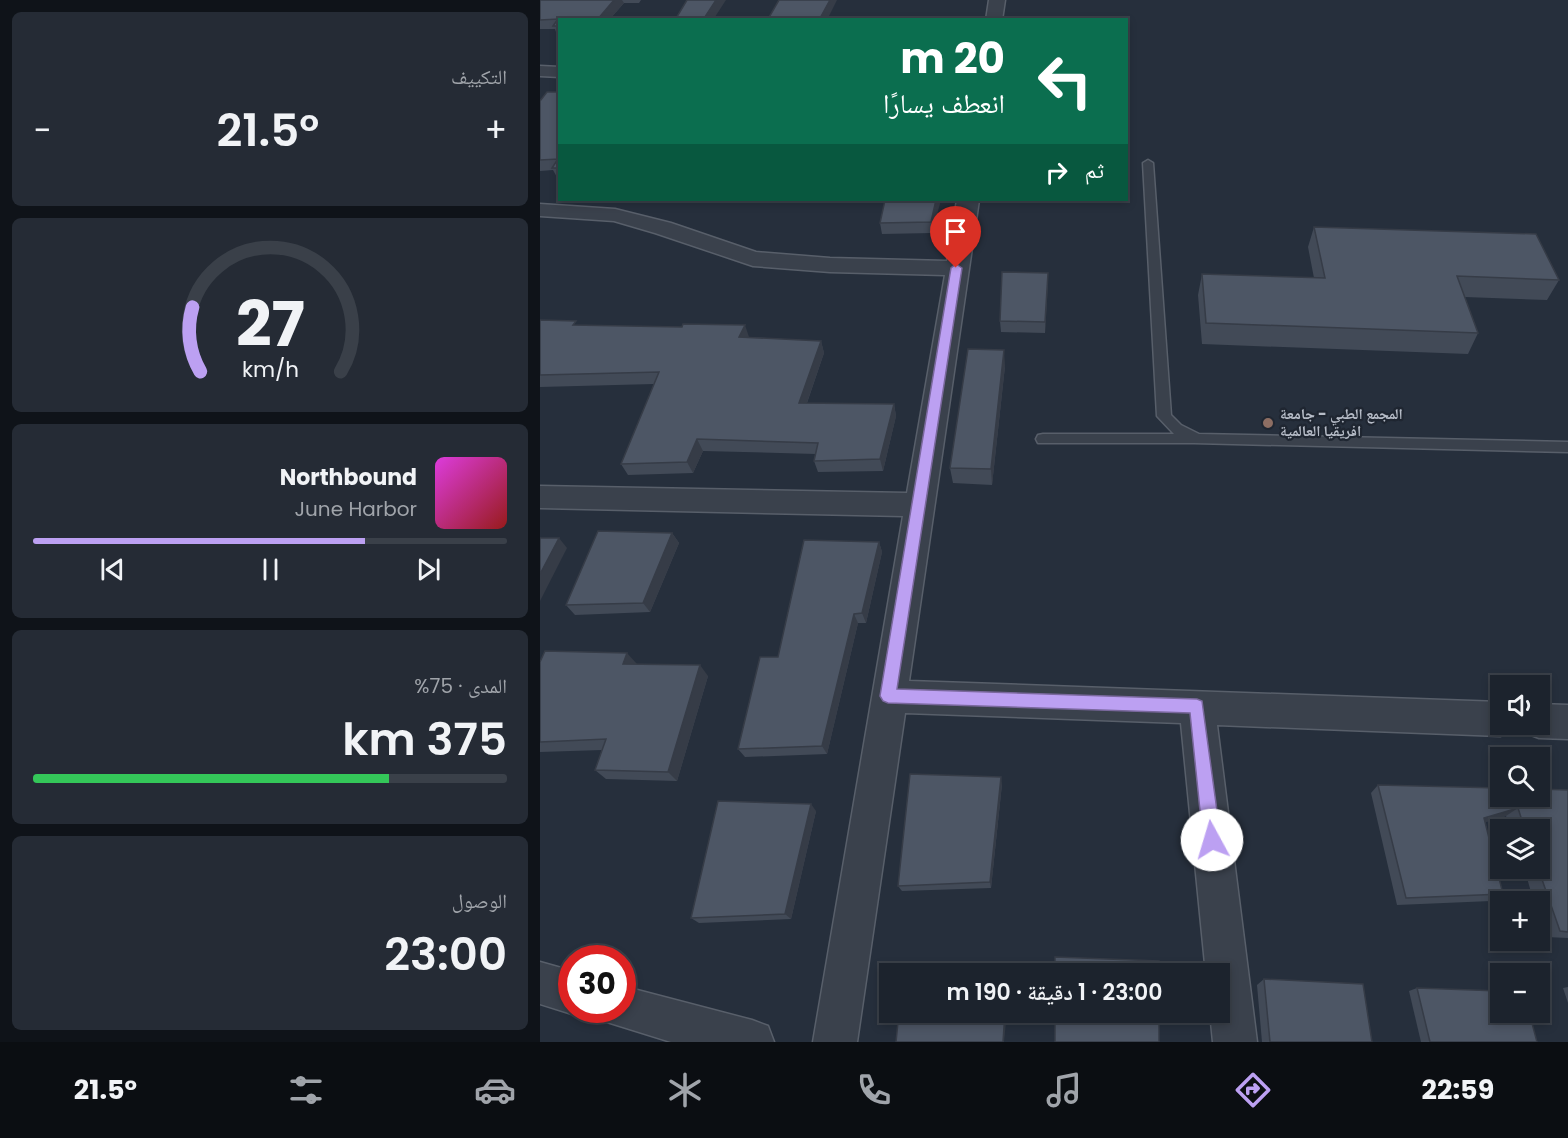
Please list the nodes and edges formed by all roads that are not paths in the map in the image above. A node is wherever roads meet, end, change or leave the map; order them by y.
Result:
1 (997, 0) edge
2 (994, 18) edge
3 (540, 71) edge
4 (558, 72) edge
5 (1148, 163) dead end
6 (968, 201) edge
7 (540, 210) edge
8 (956, 268) junction
9 (1043, 439) dead end
10 (1197, 439) junction
11 (1568, 447) edge
12 (540, 497) edge
13 (918, 505) junction
14 (888, 696) junction
15 (1197, 706) junction
16 (1490, 719) edge
17 (1550, 721) edge
18 (1568, 722) edge
19 (540, 983) edge
20 (558, 989) edge
21 (636, 1011) edge
22 (752, 1042) edge
23 (835, 1042) edge
24 (1235, 1042) edge

1 - 2 street
3 - 4 street
5 - 10 lane
6 - 8 street
7 - 8 street
8 - 13 street
9 - 10 lane
10 - 11 lane
12 - 13 street
13 - 14 street
14 - 15 street
14 - 23 street
15 - 16 street
15 - 24 street
17 - 18 street
19 - 20 street
21 - 22 street

